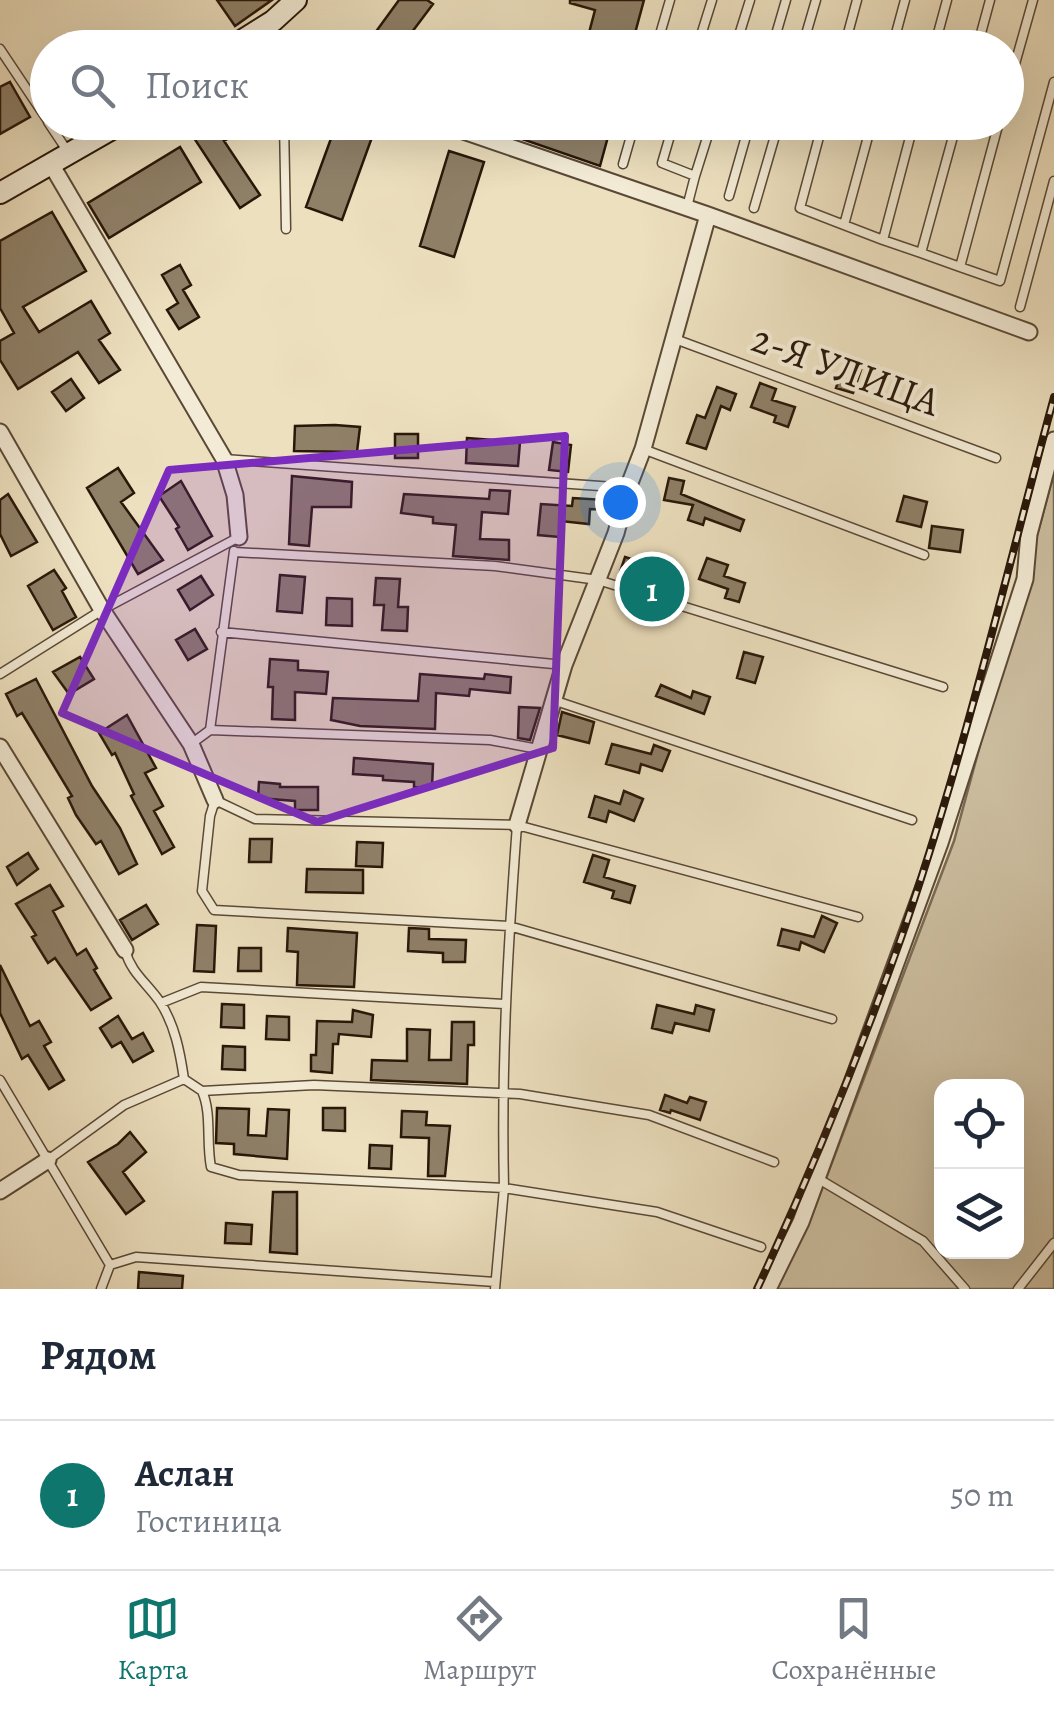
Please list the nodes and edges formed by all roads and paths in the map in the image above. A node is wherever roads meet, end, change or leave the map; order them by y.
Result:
1 (312, 0) edge
2 (670, 0) edge
3 (712, 0) edge
4 (750, 0) edge
5 (786, 0) edge
6 (816, 0) edge
7 (857, 0) edge
8 (905, 0) edge
9 (947, 0) edge
10 (990, 0) edge
11 (1033, 0) edge
12 (288, 3) edge
13 (259, 30) edge
14 (279, 30) edge
15 (661, 30) edge
16 (703, 30) edge
17 (741, 30) edge
18 (777, 30) edge
19 (807, 30) edge
20 (849, 30) edge
21 (897, 30) edge
22 (939, 30) edge
23 (982, 30) edge
24 (1024, 32) edge
25 (0, 49) edge
26 (1054, 82) edge
27 (30, 95) edge
28 (60, 140) edge
29 (74, 140) edge
30 (93, 140) edge
31 (284, 140) edge
32 (490, 140) edge
33 (630, 140) edge
34 (669, 140) edge
35 (707, 140) edge
36 (745, 140) edge
37 (775, 140) edge
38 (818, 140) edge
39 (867, 140) edge
40 (909, 140) edge
41 (952, 140) edge
42 (995, 140) edge
43 (64, 146) junction
44 (51, 164) junction
45 (623, 164) dead end
46 (696, 176) junction
47 (1054, 181) edge
48 (0, 183) edge
49 (0, 193) edge
50 (729, 196) dead end
51 (686, 207) junction
52 (754, 208) dead end
53 (708, 215) junction
54 (844, 224) junction
55 (286, 229) dead end
56 (883, 240) junction
57 (921, 253) junction
58 (960, 267) junction
59 (1020, 307) dead end
60 (1028, 332) dead end
61 (675, 339) junction
62 (0, 432) edge
63 (1054, 440) edge
64 (643, 449) junction
65 (996, 458) dead end
66 (224, 459) junction
67 (628, 488) junction
68 (1047, 492) edge
69 (237, 544) junction
70 (924, 554) dead end
71 (598, 580) junction
72 (102, 610) junction
73 (221, 632) junction
74 (564, 665) junction
75 (0, 674) edge
76 (942, 687) dead end
77 (553, 700) junction
78 (210, 730) junction
79 (191, 744) junction
80 (0, 747) edge
81 (538, 749) junction
82 (215, 800) junction
83 (912, 820) dead end
84 (517, 825) junction
85 (858, 917) dead end
86 (510, 926) junction
87 (125, 950) joint
88 (161, 1003) junction
89 (504, 1004) junction
90 (832, 1018) dead end
91 (184, 1078) junction
92 (0, 1080) edge
93 (202, 1091) junction
94 (501, 1092) junction
95 (48, 1160) junction
96 (774, 1162) dead end
97 (817, 1178) junction
98 (504, 1188) junction
99 (0, 1191) edge
100 (1054, 1244) edge
101 (762, 1247) dead end
102 (110, 1265) junction
103 (496, 1286) edge
104 (101, 1289) edge
105 (768, 1289) edge
106 (965, 1289) edge
107 (1018, 1289) edge

1 - 14 main road
2 - 15 lane
3 - 16 lane
4 - 17 lane
5 - 18 lane
6 - 19 lane
7 - 20 lane
8 - 21 lane
9 - 22 lane
10 - 23 lane
11 - 24 lane
12 - 13 main road
25 - 27 lane
26 - 58 lane
28 - 43 lane
29 - 43 main road
30 - 44 main road
31 - 55 lane
32 - 51 street
33 - 45 lane
34 - 46 lane
35 - 46 lane
36 - 50 lane
37 - 52 lane
38 - 54 lane
39 - 54 lane
40 - 56 lane
41 - 57 lane
42 - 58 lane
43 - 48 main road
44 - 49 main road
44 - 66 street
46 - 51 lane
47 - 59 lane
51 - 53 street
53 - 60 street
53 - 61 street
54 - 56 lane
56 - 57 lane
57 - 58 lane
61 - 64 street
61 - 65 lane, 2-Я УЛИЦА
62 - 72 street
63 - 68 street
64 - 67 street
64 - 70 lane
66 - 67 lane
66 - 69 street
67 - 71 street
68 - 97 street
69 - 71 lane
69 - 72 lane
69 - 73 lane
71 - 74 street
71 - 76 lane
72 - 75 lane
72 - 79 street
73 - 74 lane
73 - 78 lane
74 - 77 street
77 - 81 street
77 - 83 lane
78 - 79 lane
78 - 81 lane
79 - 82 street
80 - 87 street
81 - 84 street
82 - 84 lane
82 - 86 lane
84 - 85 lane
84 - 86 lane
86 - 89 lane
86 - 90 lane
87 - 88 lane
88 - 89 lane
88 - 91 lane
89 - 94 lane
91 - 93 lane
91 - 95 lane
92 - 95 lane
93 - 94 lane
93 - 98 lane
94 - 96 lane
94 - 98 lane
95 - 99 street
95 - 102 lane
97 - 105 street
97 - 106 lane
98 - 101 lane
98 - 103 lane
100 - 107 lane
102 - 103 lane
102 - 104 lane

